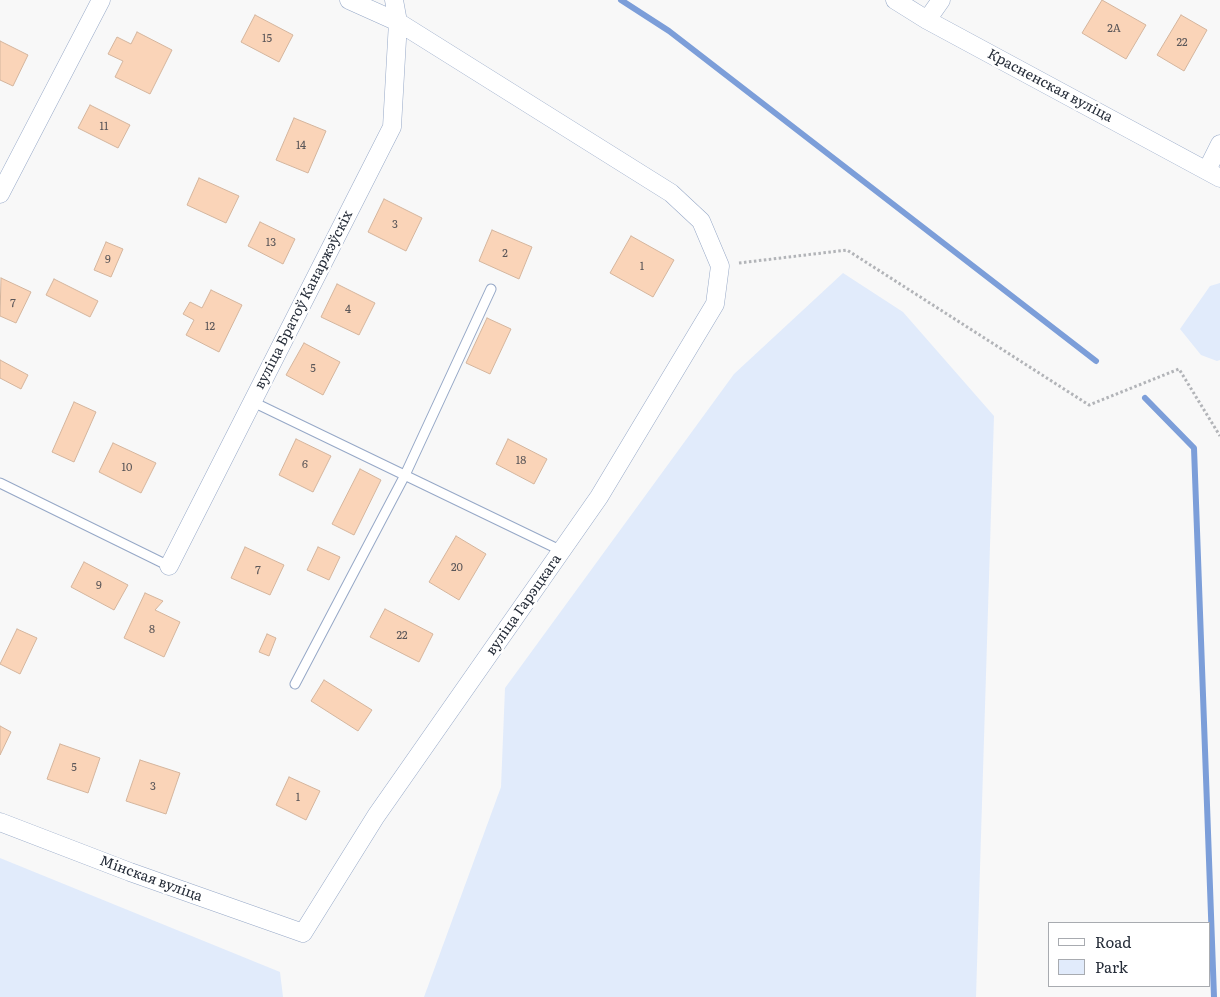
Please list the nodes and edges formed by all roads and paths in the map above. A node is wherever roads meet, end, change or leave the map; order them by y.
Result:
1 (101, 0) edge
2 (349, 0) edge
3 (394, 0) edge
4 (895, 0) edge
5 (941, 0) edge
6 (927, 20) junction
7 (398, 22) junction
8 (1220, 144) edge
9 (1213, 174) edge
10 (0, 194) edge
11 (720, 266) junction
12 (491, 289) dead end
13 (253, 402) junction
14 (1220, 436) edge
15 (405, 475) junction
16 (0, 483) edge
17 (562, 551) junction
18 (169, 566) joint
19 (295, 684) dead end
20 (0, 822) edge
21 (303, 933) joint

1 - 10 street
2 - 7 street
3 - 7 street, вуліца Братоў Канаржэўскіх
4 - 6 street, Красненская вуліца
5 - 6 street
6 - 9 street, Красненская вуліца
7 - 11 street
7 - 13 street, вуліца Братоў Канаржэўскіх
8 - 9 street
11 - 14 path
11 - 17 street, вуліца Гарэцкага
12 - 15 lane
13 - 15 lane
13 - 18 street, вуліца Братоў Канаржэўскіх
15 - 17 lane
15 - 19 lane
16 - 18 lane
17 - 21 street, вуліца Гарэцкага
20 - 21 street, Мінская вуліца

